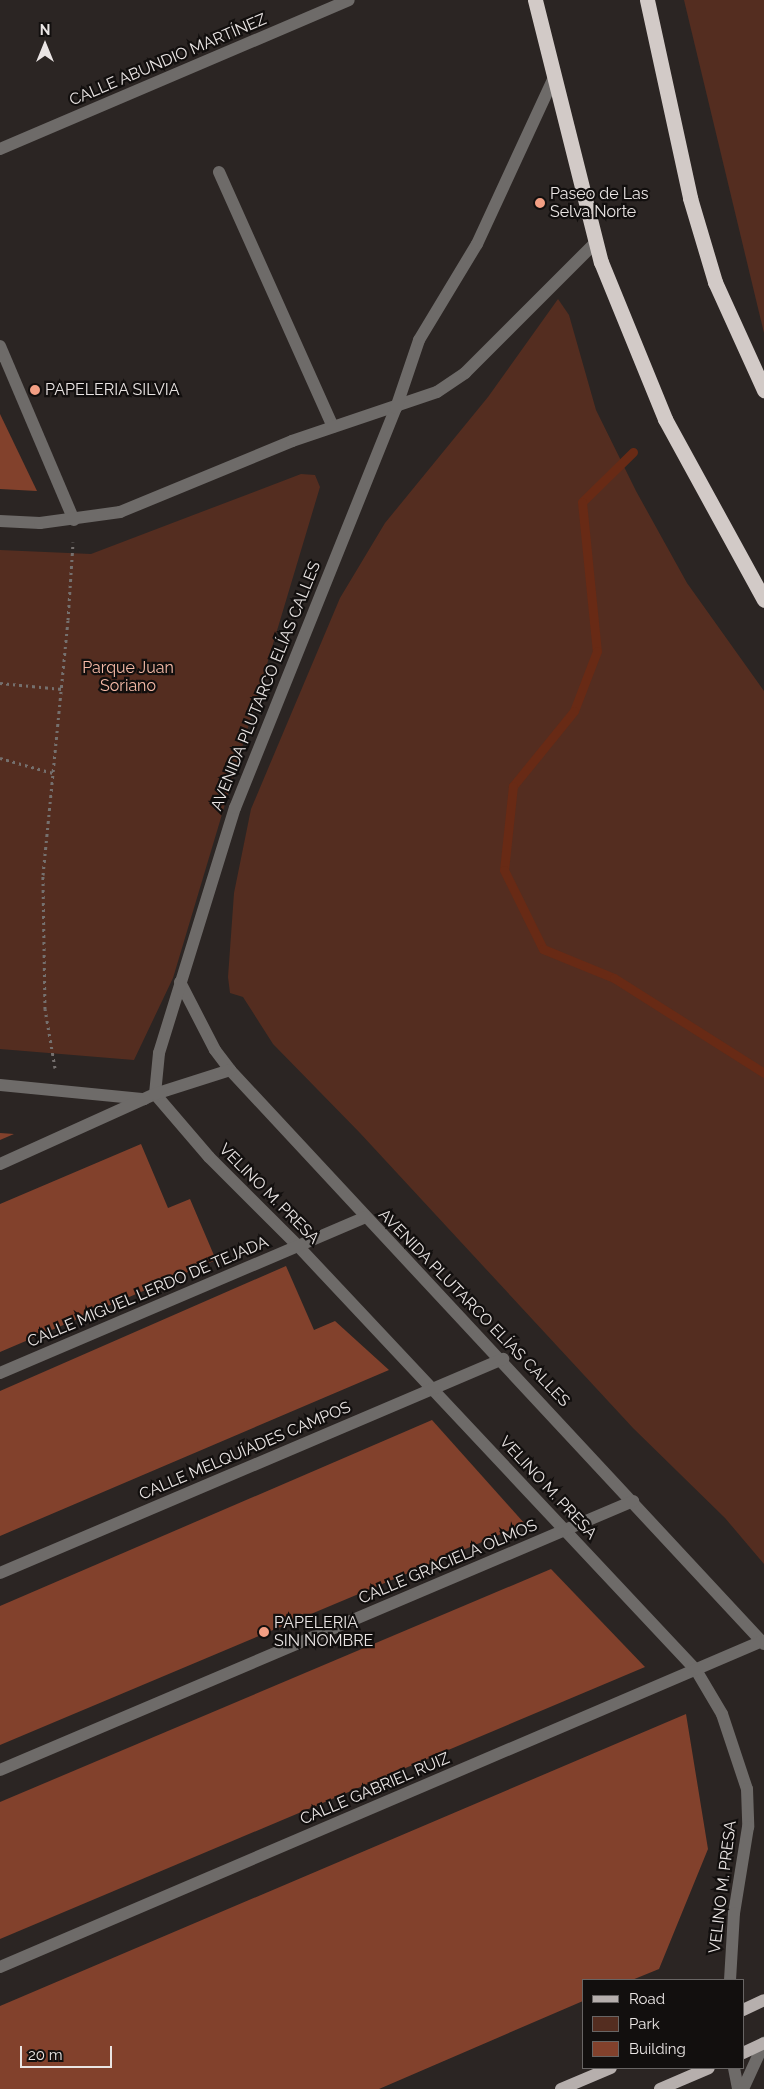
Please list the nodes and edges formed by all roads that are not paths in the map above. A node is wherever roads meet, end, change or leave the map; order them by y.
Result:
1 (349, 0) edge
2 (535, 0) edge
3 (647, 0) edge
4 (554, 77) junction
5 (0, 150) edge
6 (219, 172) dead end
7 (596, 242) junction
8 (1, 352) edge
9 (764, 390) edge
10 (396, 408) junction
11 (334, 427) junction
12 (74, 520) junction
13 (0, 521) edge
14 (764, 600) edge
15 (180, 982) junction
16 (230, 1070) junction
17 (0, 1085) edge
18 (150, 1096) junction
19 (0, 1164) edge
20 (365, 1217) junction
21 (298, 1246) junction
22 (502, 1359) junction
23 (0, 1373) edge
24 (432, 1390) junction
25 (633, 1501) junction
26 (564, 1530) junction
27 (0, 1573) edge
28 (763, 1642) edge
29 (696, 1670) junction
30 (0, 1770) edge
31 (0, 1967) edge
32 (730, 1979) edge
33 (764, 2000) edge
34 (744, 2010) edge
35 (764, 2043) edge
36 (744, 2053) edge
37 (608, 2069) edge
38 (707, 2069) edge
39 (734, 2069) edge
40 (560, 2089) edge
41 (660, 2089) edge
42 (738, 2089) edge
43 (743, 2089) edge

1 - 5 street, CALLE ABUNDIO MARTÍNEZ
2 - 4 highway
3 - 9 highway
4 - 7 highway
4 - 10 street, AVENIDA PLUTARCO ELÍAS CALLES
6 - 11 street
7 - 10 street
7 - 14 highway
8 - 12 street
10 - 11 street
10 - 15 street, AVENIDA PLUTARCO ELÍAS CALLES
11 - 12 street
12 - 13 street
15 - 16 street, AVENIDA PLUTARCO ELÍAS CALLES
15 - 18 street, AVENIDA PLUTARCO ELÍAS CALLES
16 - 18 street
16 - 20 street, AVENIDA PLUTARCO ELÍAS CALLES
17 - 18 street
18 - 19 street
18 - 21 street, VELINO M. PRESA
20 - 21 street, CALLE MIGUEL LERDO DE TEJADA
20 - 22 street, AVENIDA PLUTARCO ELÍAS CALLES
21 - 23 street, CALLE MIGUEL LERDO DE TEJADA
21 - 24 street, VELINO M. PRESA
22 - 24 street, CALLE MELQUÍADES CAMPOS
22 - 25 street, AVENIDA PLUTARCO ELÍAS CALLES
24 - 26 street, VELINO M. PRESA
24 - 27 street, CALLE MELQUÍADES CAMPOS
25 - 26 street, CALLE GRACIELA OLMOS
25 - 28 street, AVENIDA PLUTARCO ELÍAS CALLES
26 - 29 street, VELINO M. PRESA
26 - 30 street, CALLE GRACIELA OLMOS
28 - 29 street, CALLE GABRIEL RUIZ
29 - 31 street, CALLE GABRIEL RUIZ
29 - 32 street, VELINO M. PRESA
33 - 34 main road
35 - 36 main road
35 - 43 street
37 - 40 main road
38 - 41 main road
39 - 42 street

